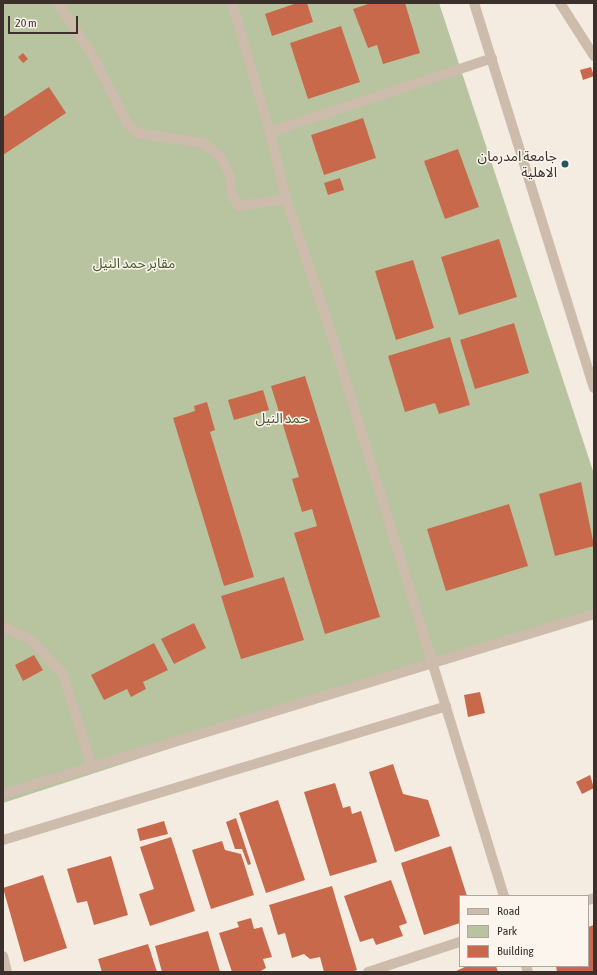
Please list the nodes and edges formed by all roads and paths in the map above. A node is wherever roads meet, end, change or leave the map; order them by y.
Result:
1 (58, 3) edge
2 (232, 3) edge
3 (474, 3) edge
4 (560, 3) edge
5 (594, 56) edge
6 (492, 58) junction
7 (270, 132) junction
8 (286, 199) junction
9 (594, 388) edge
10 (594, 614) edge
11 (3, 627) edge
12 (433, 663) junction
13 (446, 706) junction
14 (92, 767) junction
15 (3, 794) edge
16 (3, 840) edge
17 (504, 895) edge
18 (459, 942) edge
19 (3, 956) edge
20 (7, 972) edge
21 (368, 972) edge

1 - 8 street
2 - 7 street
3 - 6 street
4 - 5 street
6 - 7 street
6 - 9 street
7 - 8 street
8 - 12 street
10 - 12 street
11 - 14 street
12 - 13 street
12 - 14 street
13 - 16 street
13 - 17 street
14 - 15 street
18 - 21 street
19 - 20 street

